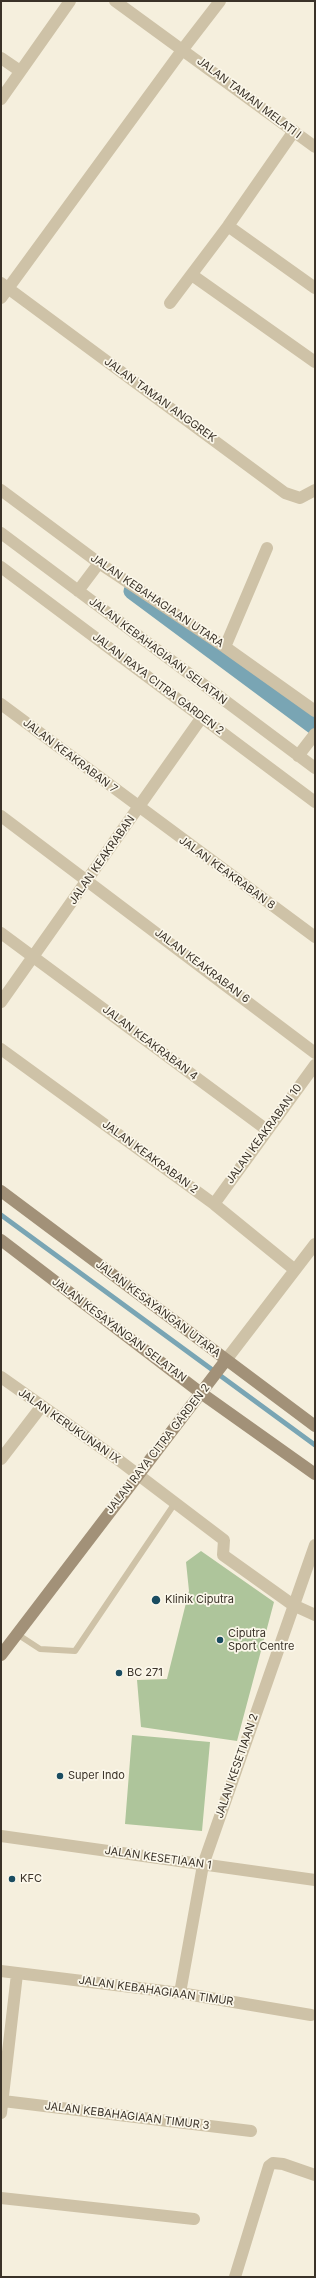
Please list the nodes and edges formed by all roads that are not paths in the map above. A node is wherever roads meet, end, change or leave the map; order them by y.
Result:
1 (70, 1) edge
2 (115, 1) edge
3 (220, 1) edge
4 (183, 49) junction
5 (1, 58) edge
6 (20, 72) junction
7 (1, 99) edge
8 (294, 131) junction
9 (315, 147) edge
10 (228, 226) junction
11 (192, 274) junction
12 (315, 288) edge
13 (4, 290) edge
14 (170, 303) dead end
15 (315, 362) edge
16 (1, 490) edge
17 (315, 490) edge
18 (1, 533) edge
19 (267, 548) dead end
20 (99, 564) junction
21 (1, 567) edge
22 (80, 588) junction
23 (225, 647) junction
24 (1, 704) edge
25 (315, 711) edge
26 (202, 717) junction
27 (315, 734) edge
28 (298, 756) junction
29 (315, 768) edge
30 (315, 802) edge
31 (138, 808) junction
32 (1, 816) edge
33 (88, 881) junction
34 (1, 933) edge
35 (315, 937) edge
36 (33, 957) junction
37 (1, 1002) edge
38 (1, 1049) edge
39 (315, 1053) edge
40 (315, 1065) edge
41 (267, 1130) junction
42 (1, 1191) edge
43 (214, 1204) junction
44 (1, 1240) edge
45 (315, 1244) edge
46 (295, 1270) junction
47 (225, 1362) junction
48 (1, 1377) edge
49 (202, 1392) junction
50 (41, 1406) junction
51 (315, 1426) edge
52 (1, 1459) edge
53 (315, 1474) edge
54 (137, 1476) junction
55 (175, 1503) junction
56 (315, 1545) edge
57 (293, 1605) junction
58 (315, 1615) edge
59 (17, 1634) junction
60 (1, 1655) edge
61 (1, 1836) edge
62 (203, 1865) junction
63 (315, 1880) edge
64 (1, 1971) edge
65 (17, 1974) junction
66 (180, 1993) junction
67 (311, 2015) dead end
68 (2, 2101) junction
69 (1, 2113) edge
70 (251, 2131) dead end
71 (315, 2175) edge
72 (1, 2198) edge
73 (194, 2220) dead end
74 (239, 2276) edge

1 - 6 street
2 - 4 street
3 - 4 street, JALAN TAMAN ANGGREK
4 - 8 street, JALAN TAMAN MELATI I
4 - 13 street, JALAN TAMAN ANGGREK
5 - 6 street
6 - 7 street
8 - 9 street, JALAN TAMAN MELATI I
8 - 10 street
10 - 11 street
10 - 12 street
11 - 14 street
11 - 15 street
13 - 17 street, JALAN TAMAN ANGGREK
16 - 20 street, JALAN KEBAHAGIAAN UTARA
18 - 22 street, JALAN KEBAHAGIAAN SELATAN
19 - 23 street
20 - 22 street
20 - 23 street, JALAN KEBAHAGIAAN UTARA
21 - 26 street, JALAN RAYA CITRA GARDEN 2
22 - 28 street, JALAN KEBAHAGIAAN SELATAN
23 - 25 street, JALAN KEBAHAGIAAN UTARA
24 - 31 street, JALAN KEAKRABAN 7
26 - 30 street, JALAN RAYA CITRA GARDEN 2
26 - 31 street, JALAN KEAKRABAN
27 - 28 street
28 - 29 street, JALAN KEBAHAGIAAN SELATAN
31 - 33 street, JALAN KEAKRABAN
31 - 35 street, JALAN KEAKRABAN 8
32 - 33 street, JALAN KEAKRABAN 6
33 - 36 street, JALAN KEAKRABAN
33 - 39 street, JALAN KEAKRABAN 6
34 - 36 street, JALAN KEAKRABAN 4
36 - 37 street, JALAN KEAKRABAN
36 - 41 street, JALAN KEAKRABAN 4
38 - 43 street, JALAN KEAKRABAN 2
40 - 41 street, JALAN KEAKRABAN 10
41 - 43 street, JALAN KEAKRABAN 10
42 - 47 street, JALAN KESAYANGAN UTARA
43 - 46 street, JALAN KEAKRABAN 2
44 - 49 street, JALAN KESAYANGAN SELATAN
45 - 46 street, JALAN RAYA CITRA GARDEN 2
46 - 47 street, JALAN RAYA CITRA GARDEN 2
47 - 49 street, JALAN RAYA CITRA GARDEN 2
47 - 51 street, JALAN KESAYANGAN UTARA
48 - 50 street, JALAN KERUKUNAN IX
49 - 53 street, JALAN KESAYANGAN SELATAN
49 - 54 street, JALAN RAYA CITRA GARDEN 2
50 - 52 street
50 - 54 street, JALAN KERUKUNAN IX
54 - 55 street, JALAN KERUKUNAN IX
54 - 59 street, JALAN RAYA CITRA GARDEN 2
55 - 57 street, JALAN KERUKUNAN IX
55 - 59 lane
56 - 57 street, JALAN KESETIAAN 2
57 - 58 street
57 - 62 street, JALAN KESETIAAN 2
59 - 60 street, JALAN RAYA CITRA GARDEN 2
61 - 62 street, JALAN KESETIAAN 1
62 - 63 street, JALAN KESETIAAN 1
62 - 66 street, JALAN KESETIAAN 2
64 - 65 street, JALAN KEBAHAGIAAN TIMUR
65 - 66 street, JALAN KEBAHAGIAAN TIMUR
65 - 68 street
66 - 67 street, JALAN KEBAHAGIAAN TIMUR
68 - 69 street
68 - 70 street, JALAN KEBAHAGIAAN TIMUR 3
71 - 74 street
72 - 73 street

